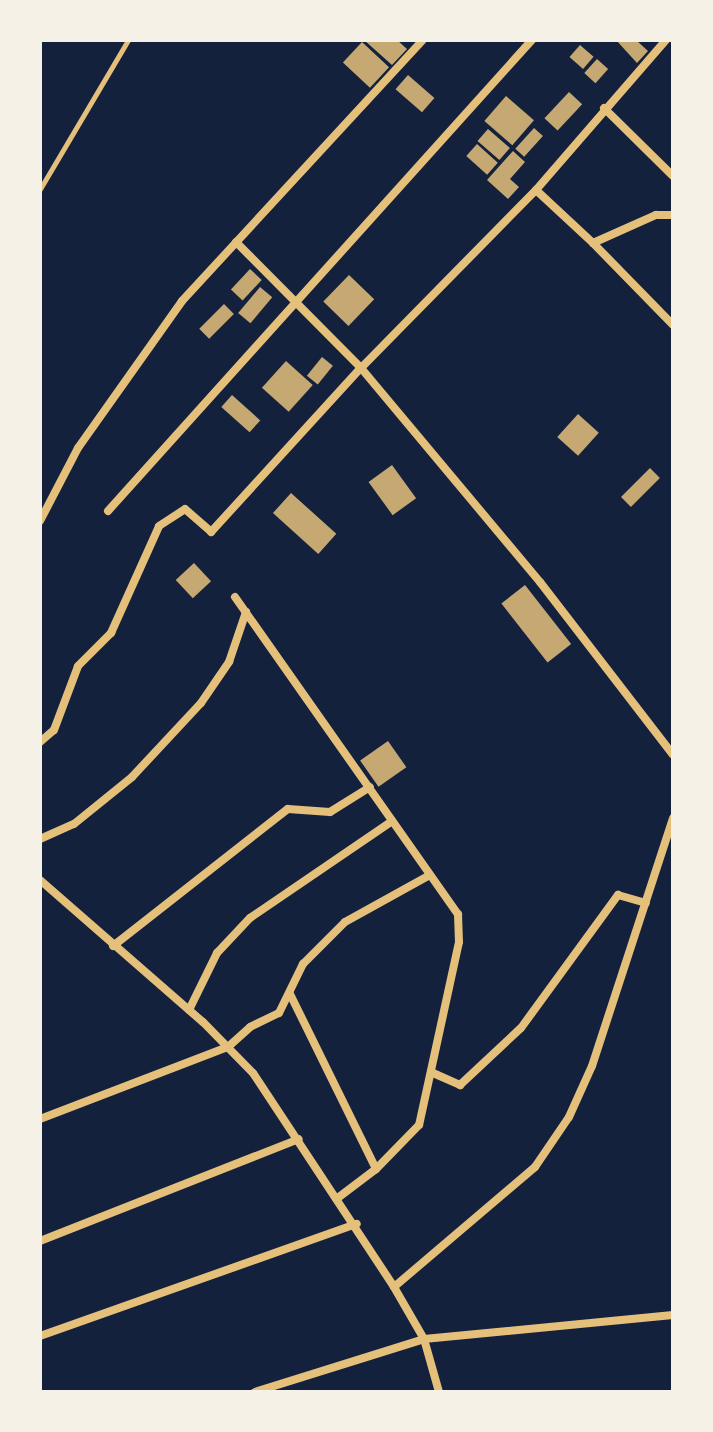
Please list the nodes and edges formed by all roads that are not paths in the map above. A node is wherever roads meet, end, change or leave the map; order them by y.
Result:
1 (423, 40) edge
2 (532, 40) edge
3 (666, 40) edge
4 (604, 108) junction
5 (673, 176) edge
6 (536, 190) junction
7 (673, 215) edge
8 (236, 242) junction
9 (593, 243) junction
10 (296, 300) junction
11 (673, 325) edge
12 (361, 368) junction
13 (108, 511) dead end
14 (40, 521) edge
15 (235, 597) dead end
16 (246, 612) junction
17 (40, 742) edge
18 (673, 755) edge
19 (370, 787) junction
20 (673, 818) edge
21 (392, 821) junction
22 (40, 839) edge
23 (430, 875) junction
24 (40, 880) edge
25 (646, 903) junction
26 (113, 946) junction
27 (290, 994) junction
28 (189, 1010) junction
29 (228, 1047) junction
30 (433, 1073) junction
31 (40, 1119) edge
32 (299, 1139) junction
33 (376, 1169) junction
34 (339, 1197) junction
35 (357, 1224) junction
36 (40, 1241) edge
37 (394, 1287) junction
38 (673, 1315) edge
39 (40, 1336) edge
40 (424, 1339) junction
41 (255, 1392) edge
42 (439, 1392) edge

1 - 8 street
2 - 10 street
3 - 4 street
4 - 5 street
4 - 6 street
6 - 9 street
6 - 12 street
7 - 9 street
8 - 10 street
8 - 14 street
9 - 11 street
10 - 12 street
10 - 13 street
12 - 17 street
12 - 18 street
15 - 16 street
16 - 19 street
16 - 22 street
19 - 21 street
19 - 26 street
20 - 25 street
21 - 23 street
21 - 28 street
23 - 27 street
23 - 30 street
24 - 26 street
25 - 30 street
25 - 37 street
26 - 28 street
27 - 29 street
27 - 33 street
28 - 29 street
29 - 31 street
29 - 32 street
30 - 33 street
32 - 34 street
32 - 36 street
33 - 34 street
34 - 35 street
35 - 37 street
35 - 39 street
37 - 40 street
38 - 40 street
40 - 41 street
40 - 42 street

